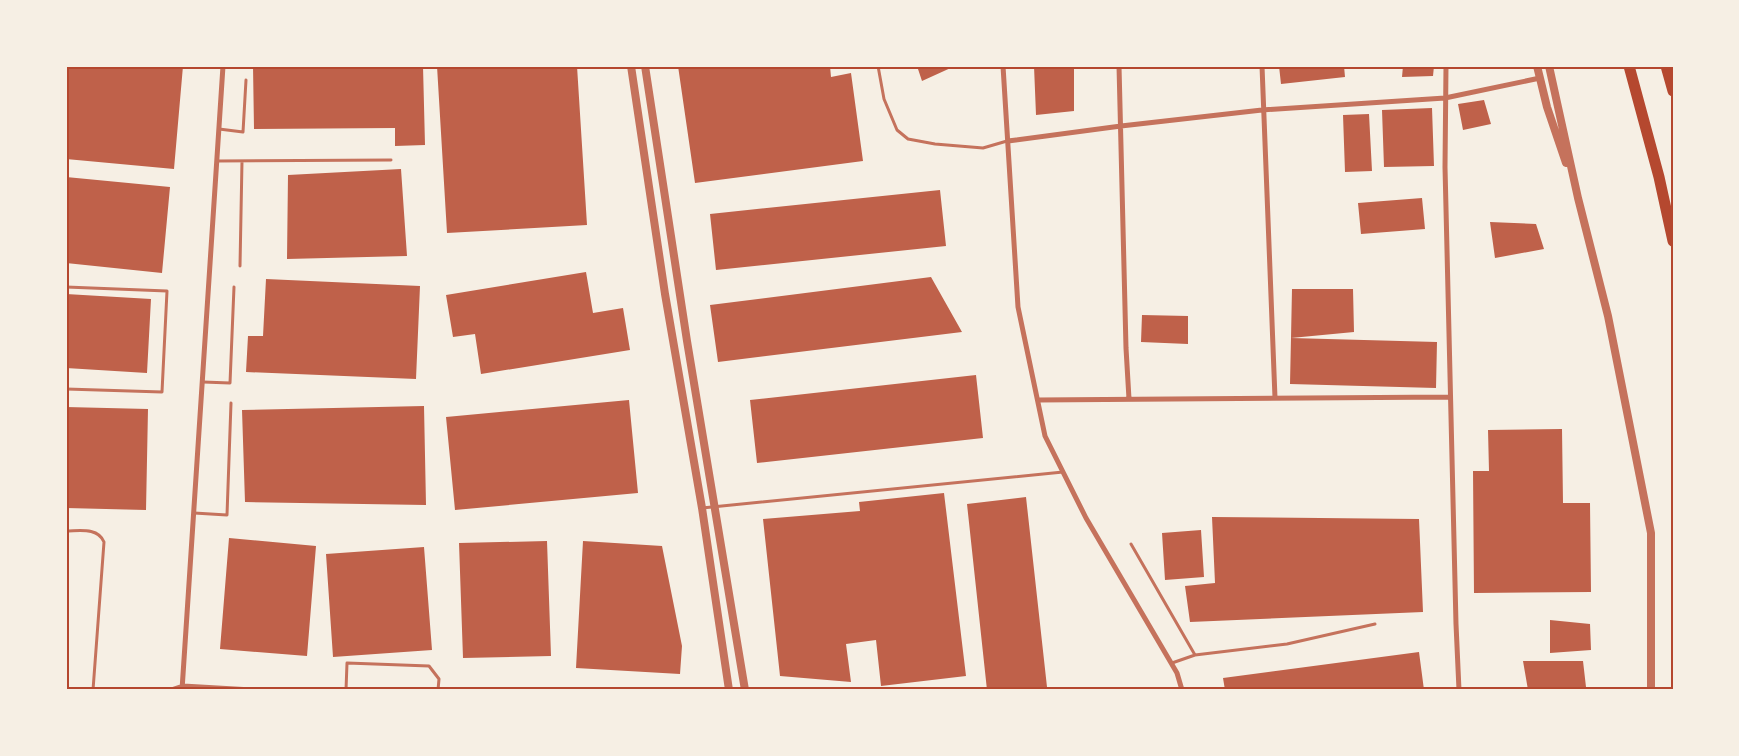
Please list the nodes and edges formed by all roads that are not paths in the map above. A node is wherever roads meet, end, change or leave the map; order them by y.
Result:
1 (223, 66) edge
2 (631, 66) edge
3 (645, 66) edge
4 (878, 66) edge
5 (1003, 66) edge
6 (1119, 66) edge
7 (1262, 66) edge
8 (1446, 66) edge
9 (1537, 66) edge
10 (1549, 66) edge
11 (1629, 66) edge
12 (1666, 66) edge
13 (1540, 78) junction
14 (246, 80) dead end
15 (1673, 91) edge
16 (1445, 98) junction
17 (1262, 110) junction
18 (1120, 126) junction
19 (219, 130) junction
20 (1008, 141) junction
21 (392, 160) dead end
22 (217, 161) junction
23 (242, 161) junction
24 (1578, 198) junction
25 (1673, 241) edge
26 (240, 266) dead end
27 (66, 287) edge
28 (234, 287) dead end
29 (202, 382) junction
30 (66, 389) edge
31 (1450, 397) junction
32 (1275, 398) junction
33 (1129, 399) junction
34 (1038, 400) junction
35 (231, 403) dead end
36 (1062, 472) junction
37 (714, 507) junction
38 (702, 508) junction
39 (194, 513) junction
40 (66, 531) edge
41 (1131, 544) dead end
42 (1375, 624) dead end
43 (1195, 655) junction
44 (1171, 663) junction
45 (182, 688) edge
46 (200, 688) edge
47 (93, 690) edge
48 (171, 690) edge
49 (252, 690) edge
50 (346, 690) edge
51 (438, 690) edge
52 (729, 690) edge
53 (745, 690) edge
54 (1182, 690) edge
55 (1459, 690) edge
56 (1651, 690) edge

1 - 19 street
2 - 38 street
3 - 37 street
4 - 20 lane
5 - 20 street
6 - 18 street
7 - 17 street
8 - 16 street
9 - 13 street
10 - 24 street
11 - 25 highway
12 - 15 highway
13 - 16 street
13 - 24 street
14 - 19 lane
16 - 17 street
16 - 31 street
17 - 18 street
17 - 32 street
18 - 20 street
18 - 33 street
19 - 22 street
20 - 34 street
21 - 23 lane
22 - 23 lane
22 - 29 street
23 - 26 lane
24 - 56 street
27 - 30 lane
28 - 29 lane
29 - 39 street
31 - 32 street
31 - 55 street
32 - 33 street
33 - 34 street
34 - 36 street
35 - 39 lane
36 - 37 lane
36 - 44 street
37 - 38 lane
37 - 53 street
38 - 52 street
39 - 45 street
40 - 47 lane
41 - 43 lane
42 - 43 lane
43 - 44 lane
44 - 54 street
45 - 46 street
45 - 48 street
46 - 49 street
50 - 51 lane

